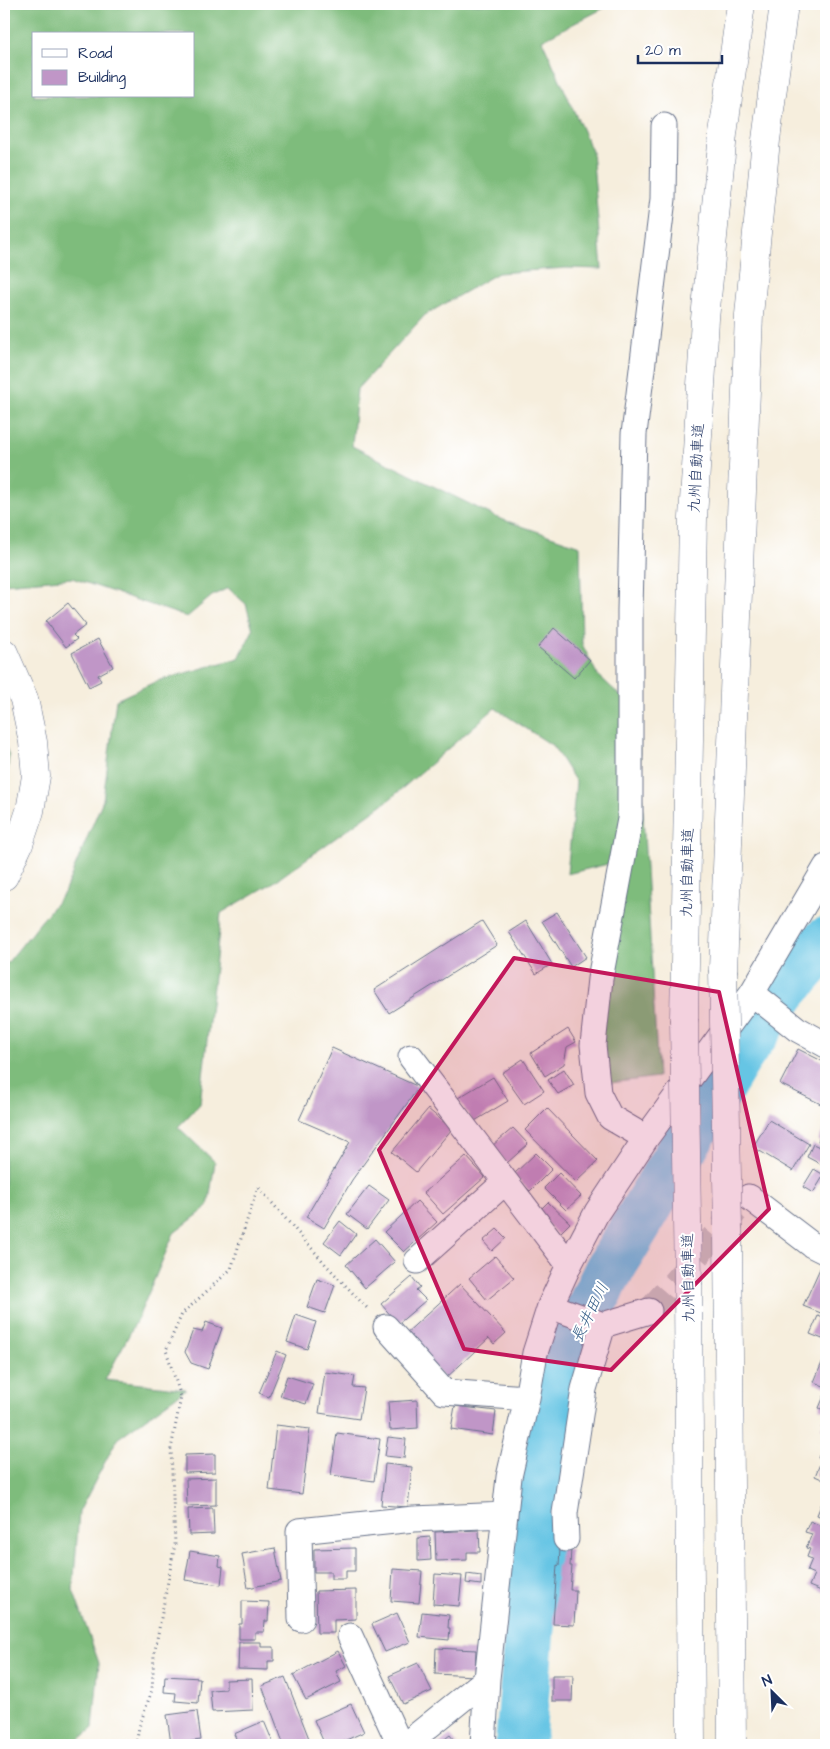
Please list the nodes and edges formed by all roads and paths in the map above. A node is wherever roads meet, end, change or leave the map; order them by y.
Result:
1 (741, 4) edge
2 (784, 4) edge
3 (664, 126) dead end
4 (4, 653) edge
5 (826, 867) edge
6 (4, 876) edge
7 (758, 998) junction
8 (826, 1045) edge
9 (411, 1057) dead end
10 (646, 1138) junction
11 (505, 1182) junction
12 (748, 1197) dead end
13 (826, 1252) edge
14 (417, 1261) dead end
15 (569, 1265) junction
16 (550, 1306) junction
17 (649, 1311) tunnel mouth
18 (603, 1325) junction
19 (386, 1327) joint
20 (527, 1398) junction
21 (505, 1515) junction
22 (566, 1540) dead end
23 (301, 1619) dead end
24 (350, 1636) dead end
25 (487, 1680) junction
26 (136, 1745) edge
27 (400, 1745) edge
28 (405, 1745) edge
29 (482, 1745) edge
30 (691, 1745) edge
31 (732, 1745) edge

1 - 30 main road, 九州自動車道, bridge
2 - 31 main road, bridge
3 - 10 street
4 - 6 main road
5 - 7 street
7 - 8 street
7 - 10 street
9 - 11 street
10 - 15 street
11 - 14 street
11 - 15 street
12 - 13 street
15 - 16 street
16 - 18 street
16 - 20 street
17 - 18 street
18 - 22 street
19 - 20 street
19 - 26 path
20 - 21 street
21 - 23 street
21 - 25 street
24 - 27 street
25 - 28 street
25 - 29 street

